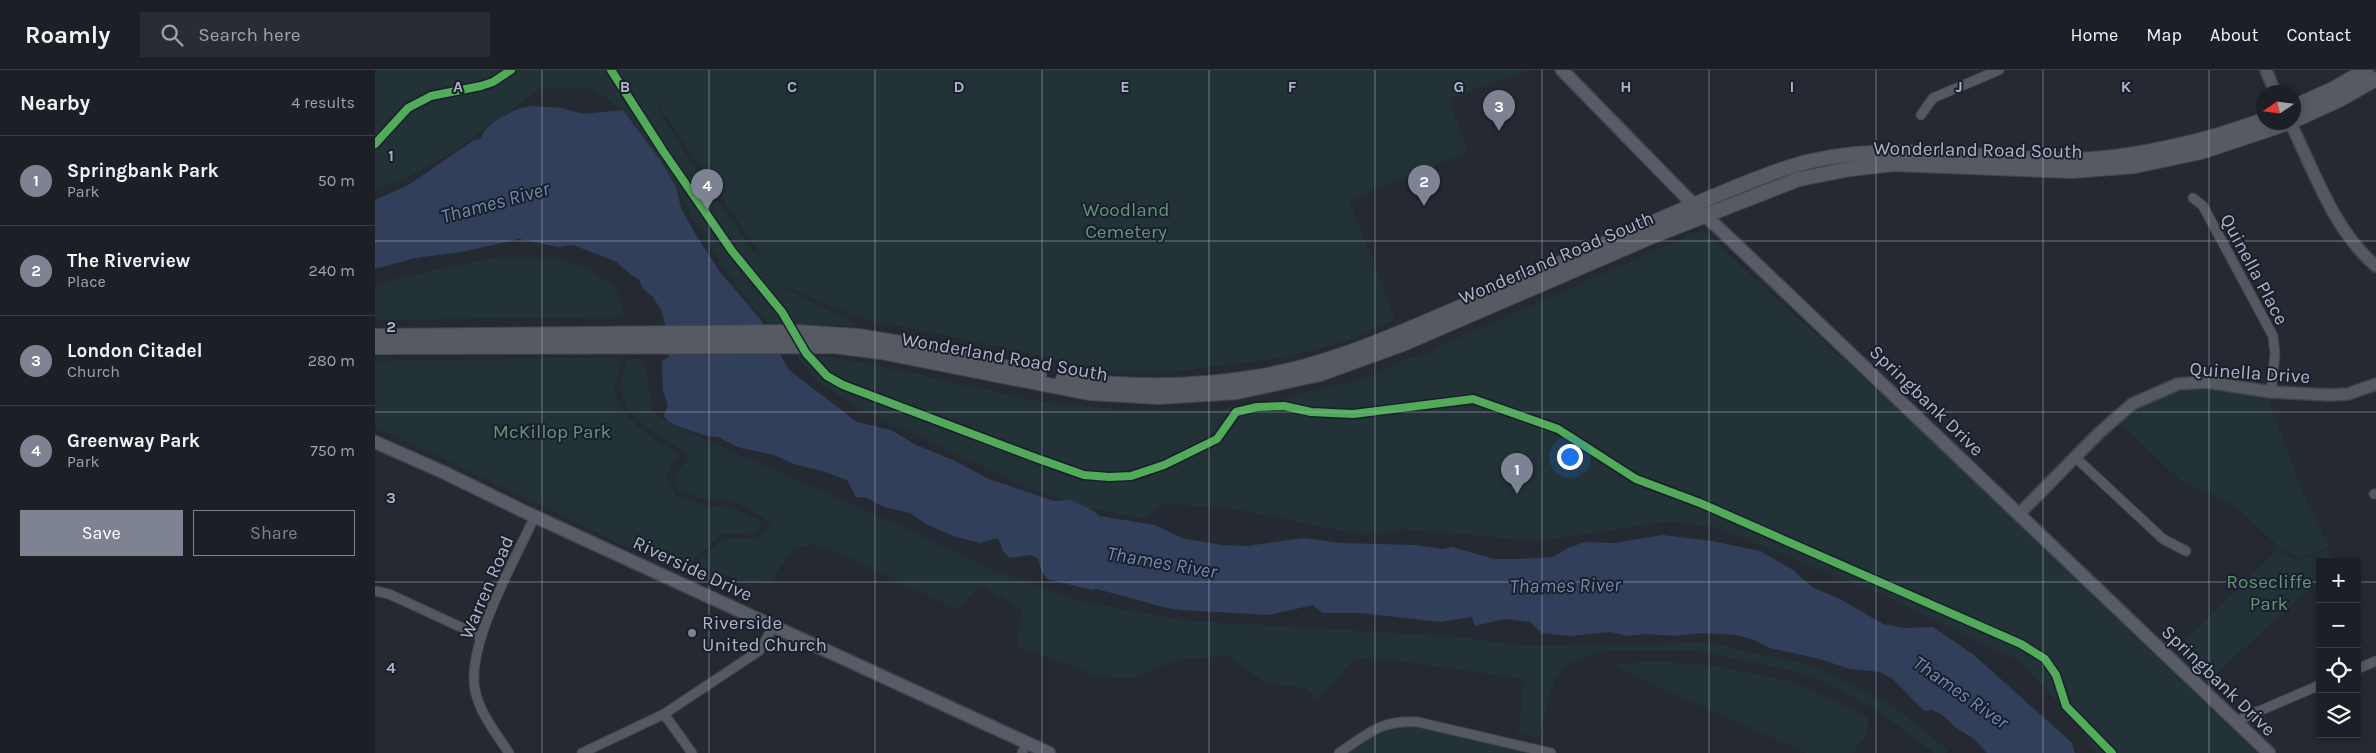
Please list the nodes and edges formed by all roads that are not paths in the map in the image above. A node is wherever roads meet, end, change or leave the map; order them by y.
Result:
1 (1562, 70) edge
2 (1999, 70) edge
3 (2266, 70) edge
4 (2366, 70) edge
5 (2376, 78) edge
6 (2272, 85) edge
7 (2301, 103) edge
8 (1921, 115) dead end
9 (2301, 117) edge
10 (2256, 122) edge
11 (2267, 130) edge
12 (2295, 130) edge
13 (2193, 198) dead end
14 (1694, 205) junction
15 (1705, 215) junction
16 (2376, 266) edge
17 (375, 336) edge
18 (559, 340) junction
19 (835, 340) junction
20 (375, 347) edge
21 (2376, 384) edge
22 (2271, 392) junction
23 (375, 442) edge
24 (2075, 457) junction
25 (2019, 514) junction
26 (535, 516) junction
27 (2186, 551) dead end
28 (375, 591) edge
29 (774, 626) junction
30 (480, 636) junction
31 (2376, 661) edge
32 (2361, 667) edge
33 (2316, 687) edge
34 (664, 714) junction
35 (2236, 721) junction
36 (1024, 748) edge
37 (509, 753) edge
38 (583, 753) edge
39 (692, 753) edge
40 (1049, 753) edge
41 (1339, 753) edge
42 (1551, 753) edge
43 (2269, 753) edge

1 - 14 main road, Springbank Drive
2 - 8 street
3 - 6 street
4 - 7 main road
5 - 9 main road, Wonderland Road South
10 - 14 main road, Wonderland Road South
11 - 15 main road, Wonderland Road South
12 - 16 street
13 - 22 street, Quinella Place
14 - 15 main road, Springbank Drive
14 - 19 main road, Wonderland Road South
15 - 19 main road, Wonderland Road South
15 - 25 main road, Springbank Drive
17 - 18 main road
18 - 19 main road
18 - 20 main road
21 - 22 street, Quinella Drive
22 - 24 street, Quinella Drive
23 - 26 main road, Riverside Drive
24 - 25 street, Quinella Drive
24 - 27 street
25 - 35 main road, Springbank Drive
26 - 29 main road, Riverside Drive
26 - 30 street, Warren Road
28 - 30 street
29 - 34 street
29 - 36 main road, Riverside Drive
30 - 37 street, Warren Road
31 - 32 street
33 - 35 street
34 - 38 street
34 - 39 street
35 - 43 main road, Springbank Drive
36 - 40 main road, Riverside Drive
41 - 42 street

